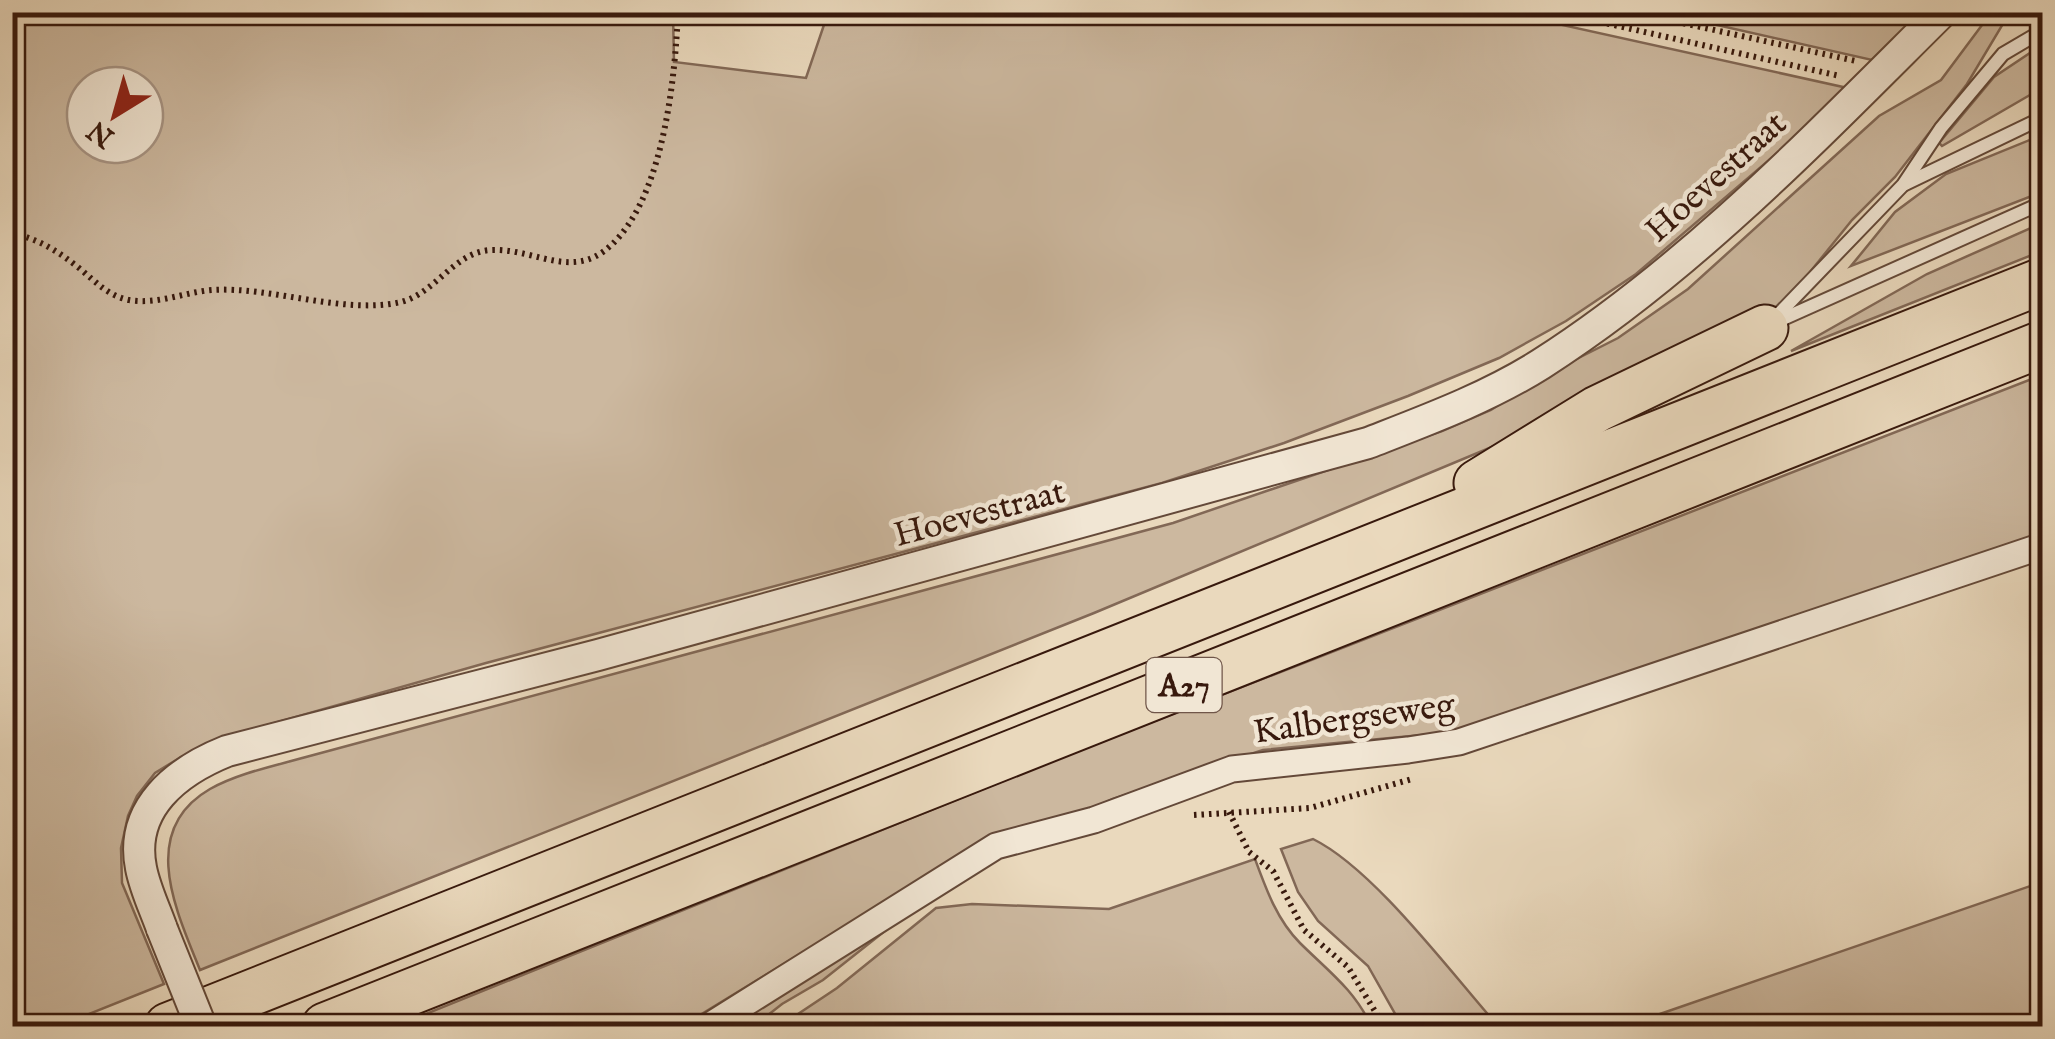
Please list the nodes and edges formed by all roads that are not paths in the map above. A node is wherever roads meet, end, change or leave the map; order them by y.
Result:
1 (1942, 12) edge
2 (2042, 31) edge
3 (2042, 118) edge
4 (1903, 185) junction
5 (2042, 203) edge
6 (2042, 281) edge
7 (1765, 328) junction
8 (2042, 344) edge
9 (2042, 546) edge
10 (1372, 548) junction
11 (168, 1026) edge
12 (201, 1026) edge
13 (325, 1026) edge
14 (709, 1026) edge

1 - 12 street, Hoevestraat, bridge
2 - 4 lane, A27
3 - 4 lane, A27
4 - 7 lane, A27
5 - 7 lane, A27
6 - 10 highway, A27
7 - 10 highway, A27
8 - 13 highway, A27
9 - 14 street, Kalbergseweg
10 - 11 highway, A27

